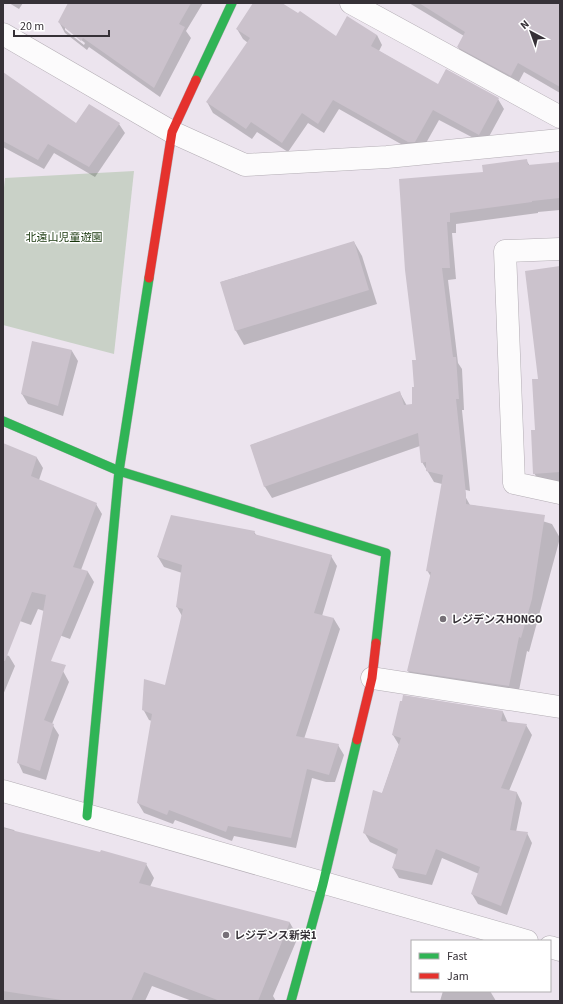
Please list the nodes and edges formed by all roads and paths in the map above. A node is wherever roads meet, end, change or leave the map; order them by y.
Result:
1 (232, 3) edge
2 (351, 3) edge
3 (3, 34) edge
4 (560, 117) edge
5 (172, 132) junction
6 (560, 140) edge
7 (560, 249) edge
8 (3, 422) edge
9 (119, 471) junction
10 (560, 493) edge
11 (372, 678) junction
12 (560, 707) edge
13 (3, 791) edge
14 (87, 816) junction
15 (323, 884) junction
16 (523, 940) edge
17 (291, 1001) edge

1 - 5 street
2 - 4 street
3 - 5 street
5 - 6 street
5 - 9 street
7 - 10 street
8 - 9 street
9 - 11 street
9 - 14 street
11 - 12 street
11 - 15 street
13 - 14 street
14 - 15 street
15 - 16 street
15 - 17 street

